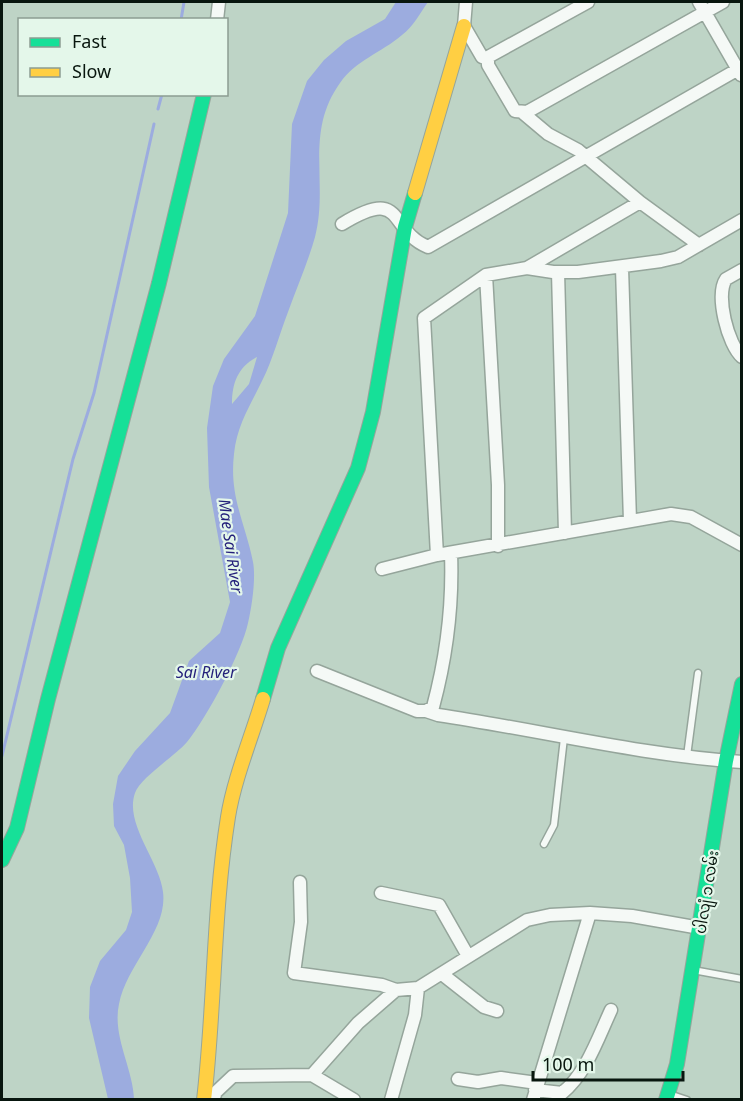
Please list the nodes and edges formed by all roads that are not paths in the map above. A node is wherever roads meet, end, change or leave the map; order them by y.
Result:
1 (219, 2) edge
2 (466, 2) edge
3 (588, 2) edge
4 (723, 2) edge
5 (702, 7) edge
6 (217, 18) edge
7 (464, 26) junction
8 (488, 59) junction
9 (740, 71) edge
10 (204, 96) edge
11 (523, 113) junction
12 (584, 156) junction
13 (640, 202) junction
14 (741, 220) edge
15 (342, 224) dead end
16 (405, 227) junction
17 (699, 245) junction
18 (527, 268) junction
19 (622, 268) junction
20 (741, 270) edge
21 (558, 272) junction
22 (486, 275) junction
23 (741, 357) edge
24 (630, 521) junction
25 (565, 533) junction
26 (741, 545) edge
27 (498, 546) junction
28 (451, 553) junction
29 (437, 555) junction
30 (382, 570) dead end
31 (317, 671) dead end
32 (698, 673) dead end
33 (741, 684) edge
34 (426, 711) junction
35 (564, 738) junction
36 (687, 756) junction
37 (726, 761) junction
38 (741, 762) edge
39 (544, 844) dead end
40 (2, 860) edge
41 (300, 882) dead end
42 (381, 893) dead end
43 (590, 914) junction
44 (700, 928) junction
45 (468, 956) junction
46 (693, 970) junction
47 (442, 974) junction
48 (741, 979) edge
49 (418, 988) junction
50 (396, 990) junction
51 (611, 1010) dead end
52 (497, 1011) dead end
53 (312, 1075) junction
54 (458, 1079) dead end
55 (535, 1091) edge
56 (667, 1096) edge
57 (204, 1100) edge
58 (213, 1100) edge
59 (354, 1100) edge
60 (391, 1100) edge
61 (687, 1100) edge

1 - 6 street
2 - 7 street
3 - 8 street
4 - 5 street
5 - 9 street
5 - 11 street
7 - 8 street
7 - 16 street
8 - 11 street
9 - 12 street
10 - 40 street
11 - 12 street
12 - 13 street
12 - 16 street
13 - 17 street
13 - 18 street
14 - 17 street
15 - 16 street
16 - 57 street
17 - 19 street
18 - 21 street
18 - 22 street
19 - 21 street
19 - 24 street
20 - 23 street
21 - 25 street
22 - 27 street
22 - 29 street
24 - 25 street
24 - 26 street
25 - 27 street
27 - 28 street
28 - 29 street
28 - 34 street
29 - 30 street
31 - 34 street
32 - 36 lane
33 - 37 street, ပါလျံ ၁ လမ်း
34 - 35 street
35 - 36 street
35 - 39 lane
36 - 37 street
37 - 38 street
37 - 44 street, ပါလျံ ၁ လမ်း
41 - 50 street
42 - 45 street
43 - 44 street
43 - 45 street
43 - 55 street
44 - 46 street, ပါလျံ ၁ လမ်း
45 - 47 street
46 - 48 lane
46 - 56 street, ပါလျံ ၁ လမ်း
47 - 49 street
47 - 52 street
49 - 50 street
49 - 60 street
50 - 53 street
51 - 55 street
53 - 58 street
53 - 59 street
54 - 55 street
56 - 61 lane

